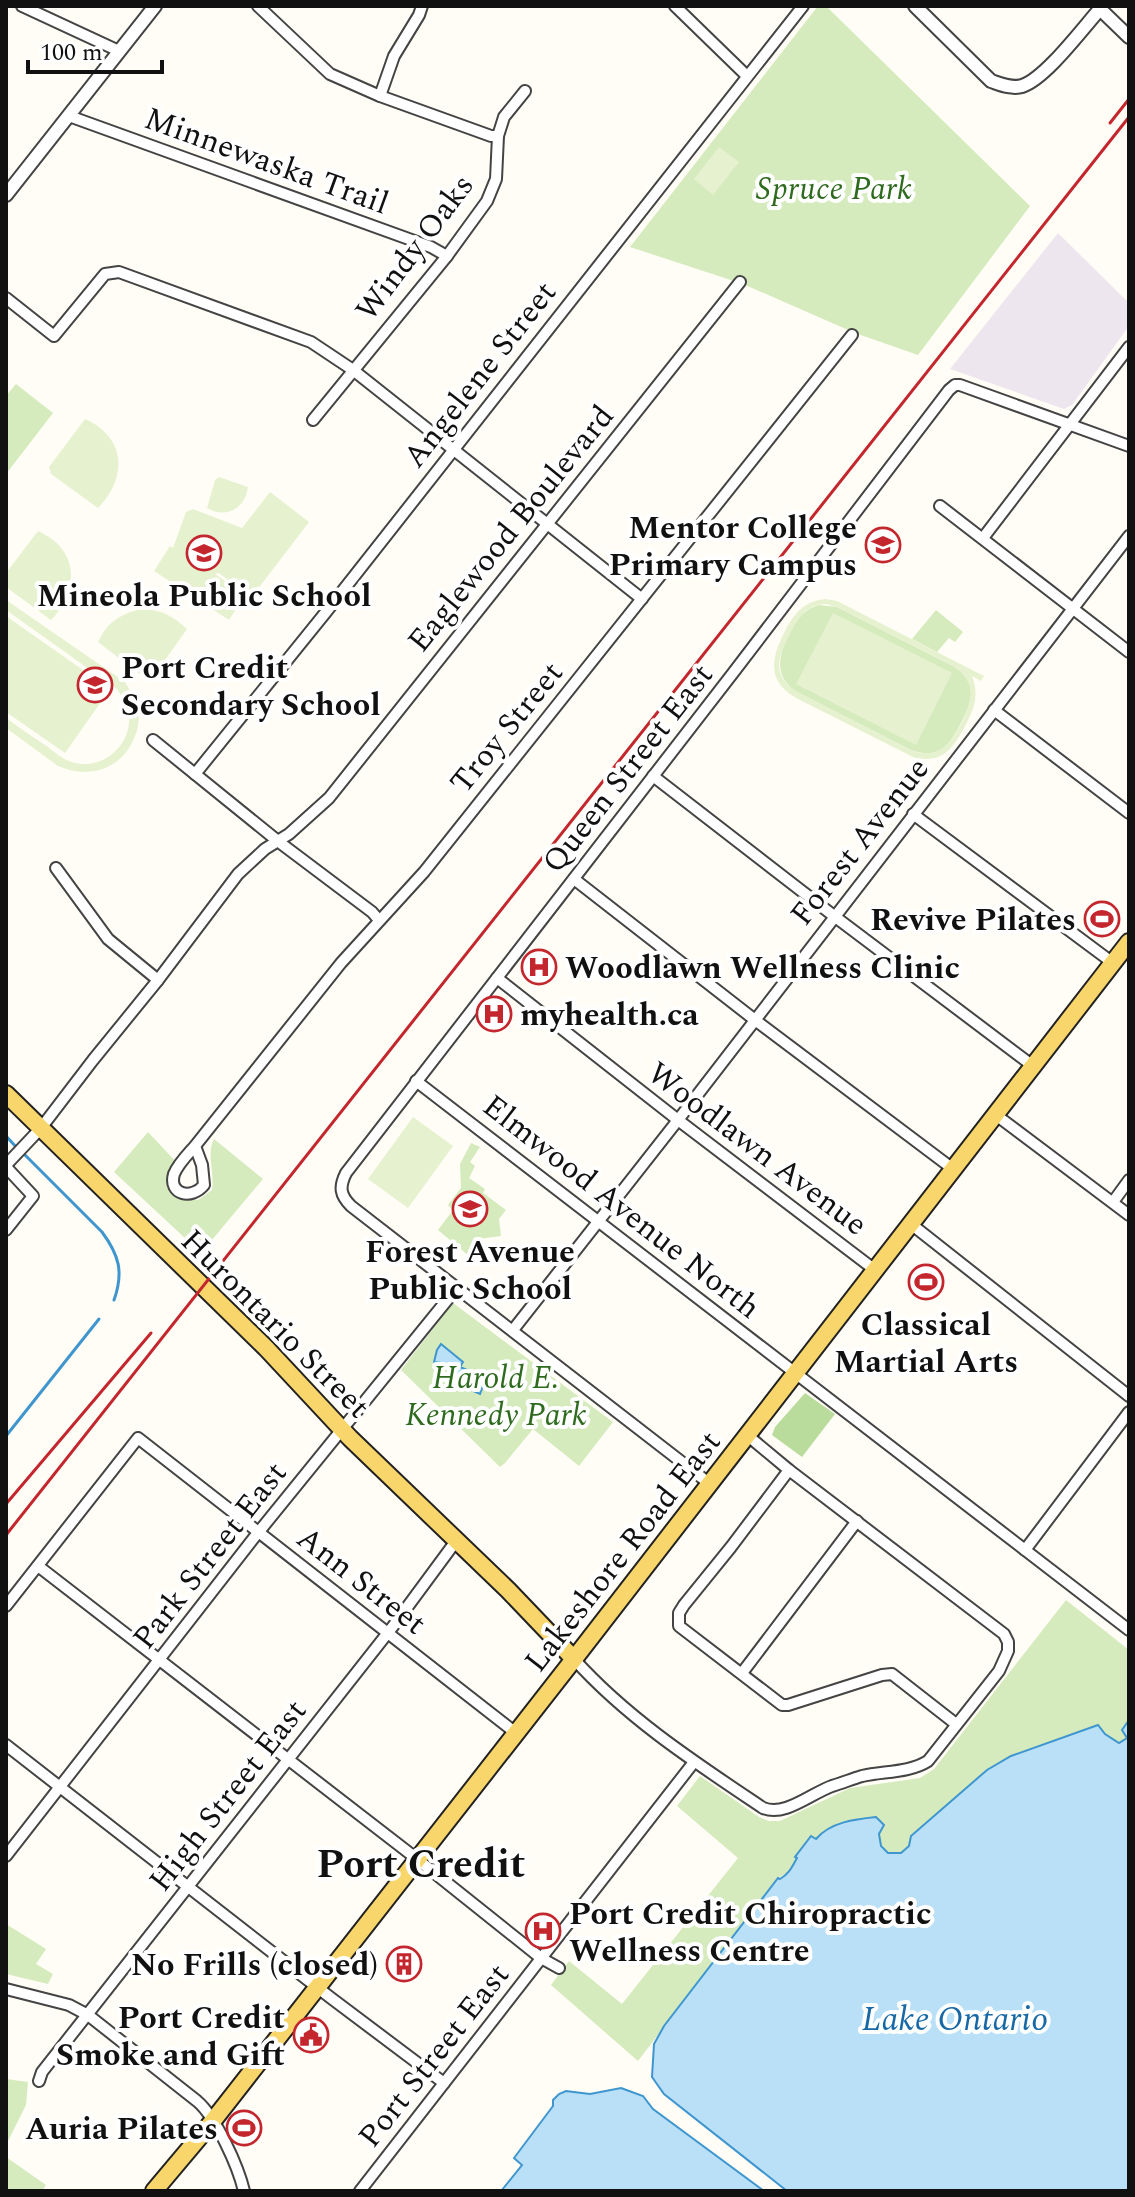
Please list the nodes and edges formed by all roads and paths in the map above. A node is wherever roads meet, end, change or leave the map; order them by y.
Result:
1 (22, 6) edge
2 (155, 6) edge
3 (258, 6) edge
4 (422, 6) edge
5 (675, 6) edge
6 (803, 6) edge
7 (915, 6) edge
8 (1101, 7) edge
9 (1129, 37) edge
10 (119, 51) junction
11 (747, 76) junction
12 (525, 91) dead end
13 (380, 96) junction
14 (69, 116) junction
15 (498, 136) junction
16 (6, 195) edge
17 (447, 256) junction
18 (740, 282) dead end
19 (6, 298) edge
20 (852, 335) dead end
21 (1129, 347) edge
22 (353, 370) junction
23 (313, 420) dead end
24 (1072, 424) junction
25 (1129, 446) edge
26 (452, 450) junction
27 (940, 506) dead end
28 (546, 525) junction
29 (1129, 536) edge
30 (983, 538) junction
31 (642, 599) junction
32 (1073, 608) junction
33 (1129, 652) edge
34 (994, 710) junction
35 (153, 740) dead end
36 (195, 774) junction
37 (653, 776) junction
38 (1129, 813) edge
39 (913, 814) junction
40 (279, 842) junction
41 (56, 868) dead end
42 (574, 879) junction
43 (834, 916) junction
44 (379, 920) junction
45 (1129, 942) edge
46 (1113, 963) junction
47 (497, 978) junction
48 (158, 980) junction
49 (755, 1020) junction
50 (1033, 1066) junction
51 (416, 1081) junction
52 (6, 1094) edge
53 (996, 1115) junction
54 (678, 1120) junction
55 (41, 1128) junction
56 (195, 1146) dead end
57 (6, 1166) edge
58 (953, 1169) junction
59 (1129, 1180) edge
60 (1113, 1202) junction
61 (1129, 1215) edge
62 (598, 1221) junction
63 (911, 1224) junction
64 (6, 1230) edge
65 (875, 1270) junction
66 (456, 1289) junction
67 (513, 1330) junction
68 (796, 1372) junction
69 (1129, 1396) edge
70 (1129, 1412) edge
71 (342, 1429) junction
72 (747, 1435) junction
73 (789, 1470) junction
74 (710, 1484) junction
75 (857, 1521) junction
76 (259, 1532) junction
77 (456, 1541) junction
78 (1025, 1550) junction
79 (38, 1566) junction
80 (6, 1606) edge
81 (1128, 1626) edge
82 (388, 1633) junction
83 (159, 1659) junction
84 (574, 1659) junction
85 (742, 1673) junction
86 (956, 1724) junction
87 (516, 1733) junction
88 (6, 1745) edge
89 (288, 1759) junction
90 (694, 1762) junction
91 (60, 1786) junction
92 (6, 1856) edge
93 (417, 1859) junction
94 (188, 1887) junction
95 (541, 1958) junction
96 (559, 1968) dead end
97 (317, 1988) junction
98 (6, 1989) edge
99 (88, 2015) junction
100 (39, 2081) dead end
101 (444, 2083) junction
102 (212, 2122) junction
103 (154, 2191) edge
104 (244, 2191) edge
105 (360, 2191) edge

1 - 10 street
2 - 10 street
3 - 13 street
4 - 13 street
5 - 11 street
6 - 11 street, Angelene Street
7 - 8 street
8 - 9 street
10 - 14 street
11 - 26 street, Angelene Street
12 - 15 street, Windy Oaks
13 - 15 street
14 - 16 street
14 - 17 street, Minnewaska Trail
15 - 17 street, Windy Oaks
17 - 22 street, Windy Oaks
18 - 28 street, Eaglewood Boulevard
19 - 22 street
20 - 31 street, Troy Street
21 - 24 street
22 - 23 street, Windy Oaks
22 - 26 street
24 - 25 street
24 - 30 street
24 - 37 street, Queen Street East
26 - 28 street
26 - 36 street, Angelene Street
27 - 30 street
28 - 31 street
28 - 40 street, Eaglewood Boulevard
29 - 32 street, Forest Avenue
30 - 32 street
31 - 44 street, Troy Street
32 - 33 street
32 - 34 street, Forest Avenue
34 - 38 street
34 - 39 street, Forest Avenue
35 - 36 street
36 - 40 street
37 - 42 street, Queen Street East
37 - 43 street
39 - 43 street, Forest Avenue
39 - 46 street
40 - 44 street
40 - 48 street, Eaglewood Boulevard
41 - 48 street
42 - 47 street, Queen Street East
42 - 49 street
43 - 49 street, Forest Avenue
43 - 50 street
44 - 56 street, Troy Street
45 - 46 main road, Lakeshore Road East
46 - 50 main road, Lakeshore Road East
47 - 51 street, Queen Street East
47 - 54 street, Woodlawn Avenue
48 - 55 street, Eaglewood Boulevard
49 - 54 street, Forest Avenue
49 - 58 street
50 - 53 main road, Lakeshore Road East
51 - 62 street, Elmwood Avenue North
51 - 66 street, Queen Street East
52 - 55 main road, Hurontario Street
53 - 58 main road, Lakeshore Road East
53 - 60 street
54 - 62 street, Forest Avenue
54 - 65 street, Woodlawn Avenue
55 - 57 street, Eaglewood Boulevard
55 - 71 main road, Hurontario Street
57 - 64 street
58 - 63 main road, Lakeshore Road East
59 - 60 street
60 - 61 street
62 - 67 street, Forest Avenue
62 - 68 street, Elmwood Avenue North
63 - 65 main road, Lakeshore Road East
63 - 69 street
65 - 68 main road, Lakeshore Road East
66 - 67 street
66 - 71 street, Park Street East
67 - 74 street
68 - 72 main road, Lakeshore Road East
68 - 78 street, Elmwood Avenue North
70 - 78 street
71 - 76 street, Park Street East
71 - 77 main road, Hurontario Street
72 - 73 street
72 - 74 main road, Lakeshore Road East
73 - 75 street
73 - 85 street
74 - 84 main road, Lakeshore Road East
75 - 85 street
75 - 86 street
76 - 79 street, Ann Street
76 - 82 street, Ann Street
76 - 83 street, Park Street East
77 - 82 street, High Street East
77 - 84 main road, Hurontario Street
78 - 81 street, Elmwood Avenue North
79 - 80 street
79 - 83 street
82 - 87 street, Ann Street
82 - 89 street, High Street East
83 - 89 street
83 - 91 street, Park Street East
84 - 87 main road, Lakeshore Road East
84 - 90 street
85 - 86 street
86 - 90 street
87 - 93 main road, Lakeshore Road East
88 - 91 street
89 - 93 street
89 - 94 street, High Street East
90 - 95 street, Port Street East
91 - 92 street, Park Street East
91 - 94 street
93 - 95 street
93 - 97 main road, Lakeshore Road East
94 - 97 street
94 - 99 street, High Street East
95 - 96 street
95 - 101 street, Port Street East
97 - 101 street
97 - 102 main road, Lakeshore Road East
98 - 99 street
99 - 100 street, High Street East
99 - 102 street
101 - 105 street, Port Street East
102 - 103 main road, Lakeshore Road East
102 - 104 street

